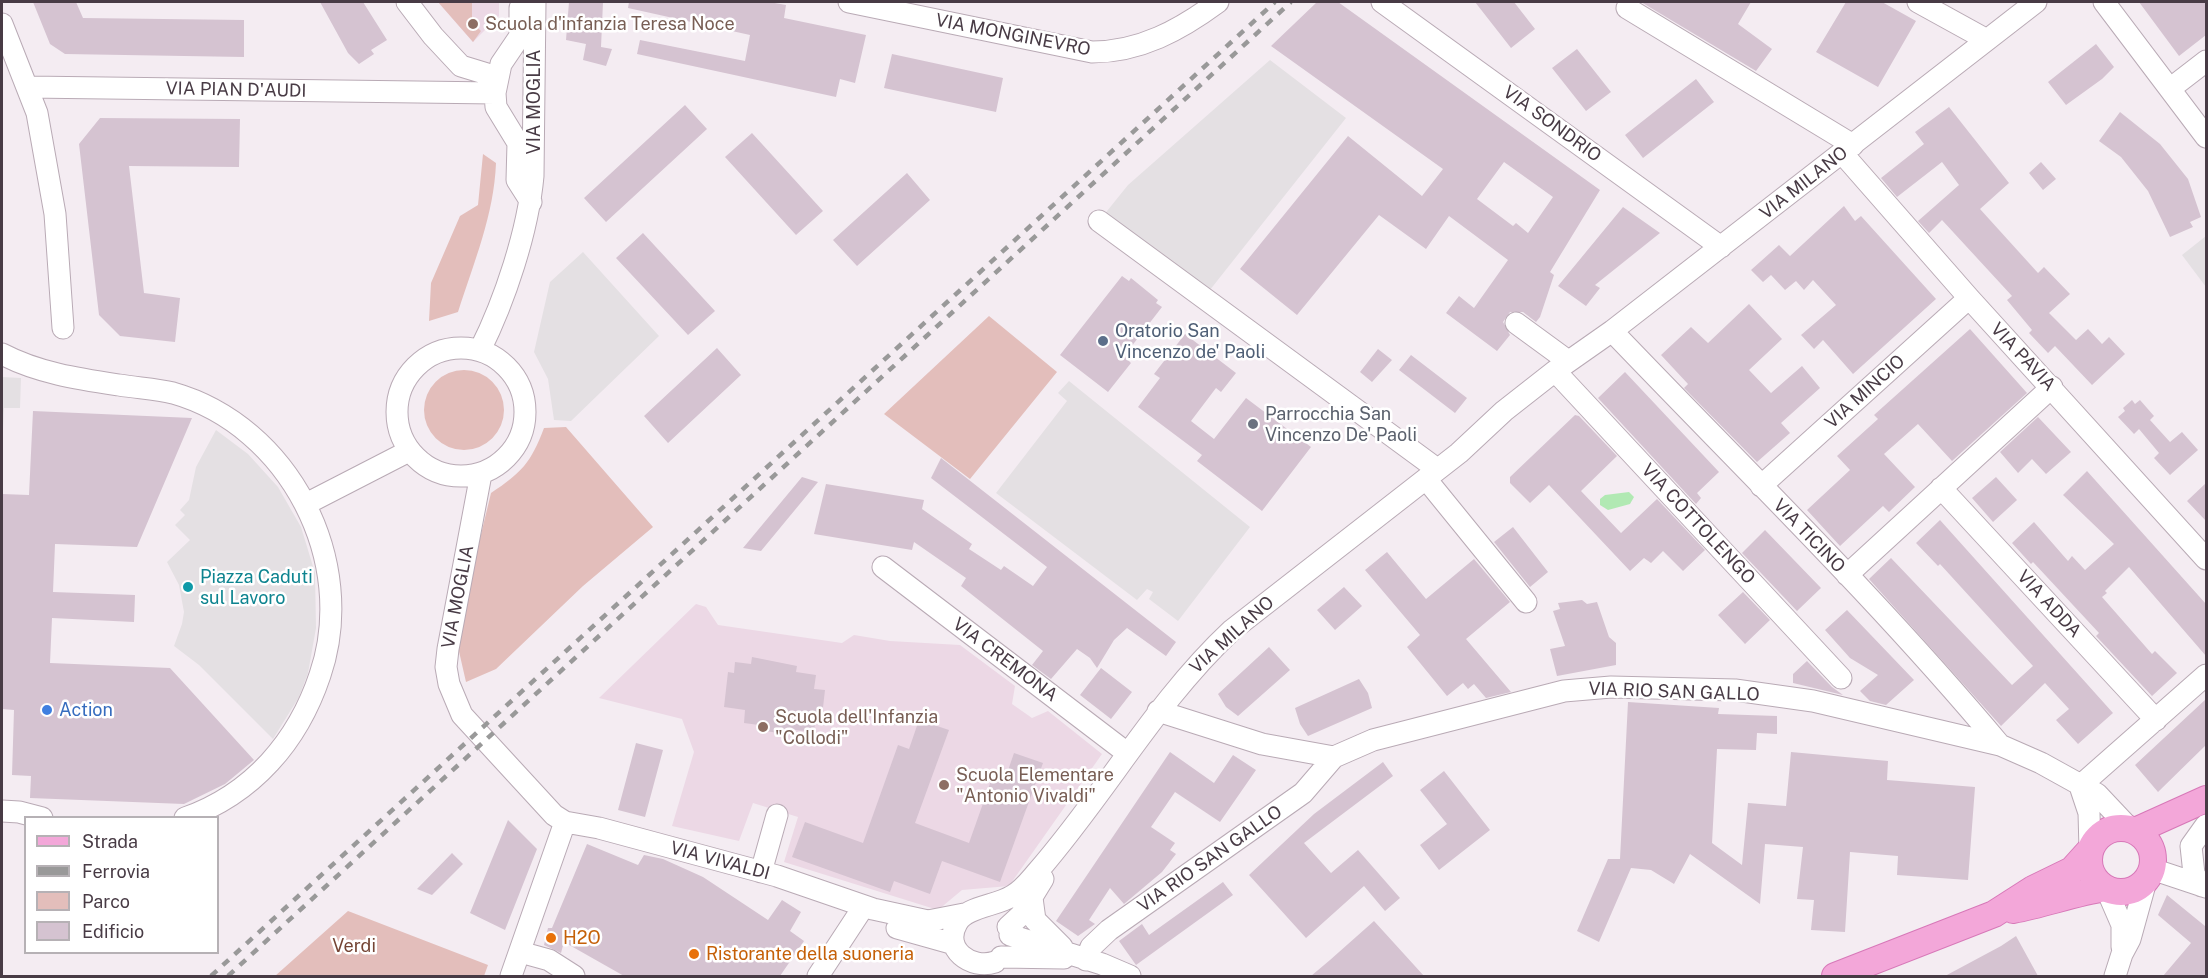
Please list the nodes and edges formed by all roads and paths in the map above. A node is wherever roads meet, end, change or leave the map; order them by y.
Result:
1 (408, 2) edge
2 (520, 2) edge
3 (535, 2) edge
4 (849, 2) edge
5 (1218, 2) edge
6 (1382, 2) edge
7 (1918, 2) edge
8 (2036, 2) edge
9 (2104, 2) edge
10 (1627, 8) dead end
11 (2, 24) edge
12 (1987, 40) junction
13 (447, 53) junction
14 (2206, 61) edge
15 (496, 85) junction
16 (28, 87) junction
17 (2171, 88) junction
18 (444, 92) junction
19 (2206, 137) edge
20 (1847, 149) junction
21 (531, 202) junction
22 (1098, 221) dead end
23 (1721, 247) junction
24 (1969, 298) junction
25 (1516, 323) dead end
26 (63, 328) dead end
27 (1612, 331) junction
28 (480, 350) junction
29 (2, 354) edge
30 (1562, 366) junction
31 (2052, 387) junction
32 (409, 451) junction
33 (481, 474) junction
34 (1432, 474) junction
35 (1761, 486) junction
36 (1941, 488) junction
37 (306, 504) junction
38 (2206, 559) edge
39 (883, 567) dead end
40 (1847, 575) junction
41 (1527, 602) dead end
42 (2206, 675) edge
43 (1841, 678) dead end
44 (1158, 711) junction
45 (2156, 720) junction
46 (2000, 745) junction
47 (1127, 753) junction
48 (1334, 757) junction
49 (2080, 786) junction
50 (2206, 799) edge
51 (2206, 808) edge
52 (2, 812) edge
53 (777, 815) dead end
54 (34, 816) edge
55 (189, 816) edge
56 (565, 822) junction
57 (2206, 825) edge
58 (2132, 830) junction
59 (1065, 840) junction
60 (2090, 850) junction
61 (2150, 869) junction
62 (761, 872) junction
63 (2204, 887) edge
64 (2106, 888) junction
65 (1032, 898) junction
66 (869, 908) junction
67 (985, 908) junction
68 (964, 914) junction
69 (1994, 914) junction
70 (1009, 931) junction
71 (956, 949) junction
72 (520, 952) junction
73 (2122, 954) junction
74 (1080, 958) junction
75 (993, 965) edge
76 (511, 976) edge
77 (574, 976) edge
78 (818, 976) edge
79 (958, 976) edge
80 (1130, 976) edge
81 (1835, 976) edge
82 (2115, 976) edge

1 - 13 street
2 - 15 street, VIA MOGLIA
3 - 21 street, VIA MOGLIA
4 - 5 street, VIA MONGINEVRO
6 - 23 street, VIA SONDRIO
7 - 12 street
8 - 12 street, VIA MILANO
9 - 17 street
10 - 20 street, VIA PAVIA
11 - 16 street
12 - 20 street, VIA MILANO
13 - 15 street
13 - 18 street
14 - 17 street
15 - 18 street, VIA PIAN D'AUDI
15 - 21 street, VIA MOGLIA
16 - 18 street, VIA PIAN D'AUDI
16 - 26 street
17 - 19 street
20 - 23 street, VIA MILANO
20 - 24 street, VIA PAVIA
21 - 28 street, VIA MOGLIA
22 - 34 street
23 - 27 street, VIA MILANO
24 - 31 street, VIA PAVIA
24 - 35 street, VIA MINCIO
25 - 30 street
27 - 30 street, VIA MILANO
27 - 35 street, VIA TICINO
28 - 32 street
28 - 33 street
29 - 37 street
30 - 34 street, VIA MILANO
30 - 43 street, VIA COTTOLENGO
31 - 36 street
31 - 38 street, VIA PAVIA
32 - 33 street
32 - 37 street
33 - 56 street, VIA MOGLIA
34 - 41 street
34 - 44 street, VIA MILANO
35 - 40 street, VIA TICINO
36 - 40 street
36 - 45 street, VIA ADDA
37 - 55 street
39 - 47 street, VIA CREMONA
40 - 46 street, VIA TICINO
42 - 45 street
44 - 47 street, VIA MILANO
44 - 48 street
45 - 49 street
46 - 48 street, VIA RIO SAN GALLO
46 - 49 street, VIA RIO SAN GALLO
47 - 59 street, VIA MILANO
48 - 74 street, VIA RIO SAN GALLO
49 - 58 street, VIA RIO SAN GALLO
49 - 60 street
50 - 58 main road
51 - 61 main road
52 - 54 street
53 - 62 street
56 - 62 street, VIA VIVALDI
56 - 72 street
57 - 63 street
58 - 60 main road
58 - 61 main road
59 - 65 street, VIA MILANO
59 - 67 street, VIA MILANO
60 - 64 main road
60 - 69 main road
61 - 63 street
61 - 64 main road
61 - 73 street
62 - 66 street, VIA VIVALDI
64 - 69 main road
64 - 73 street
65 - 70 street, VIA MILANO
65 - 74 street
66 - 68 street, VIA VIVALDI
66 - 71 street, VIA VIVALDI
66 - 78 street
67 - 68 street, VIA MILANO
67 - 70 street
68 - 71 street
69 - 81 main road
70 - 74 street
70 - 75 street, VIA MILANO
71 - 75 street
71 - 79 street
72 - 76 street
72 - 77 street
73 - 82 street
74 - 75 street
74 - 80 street

